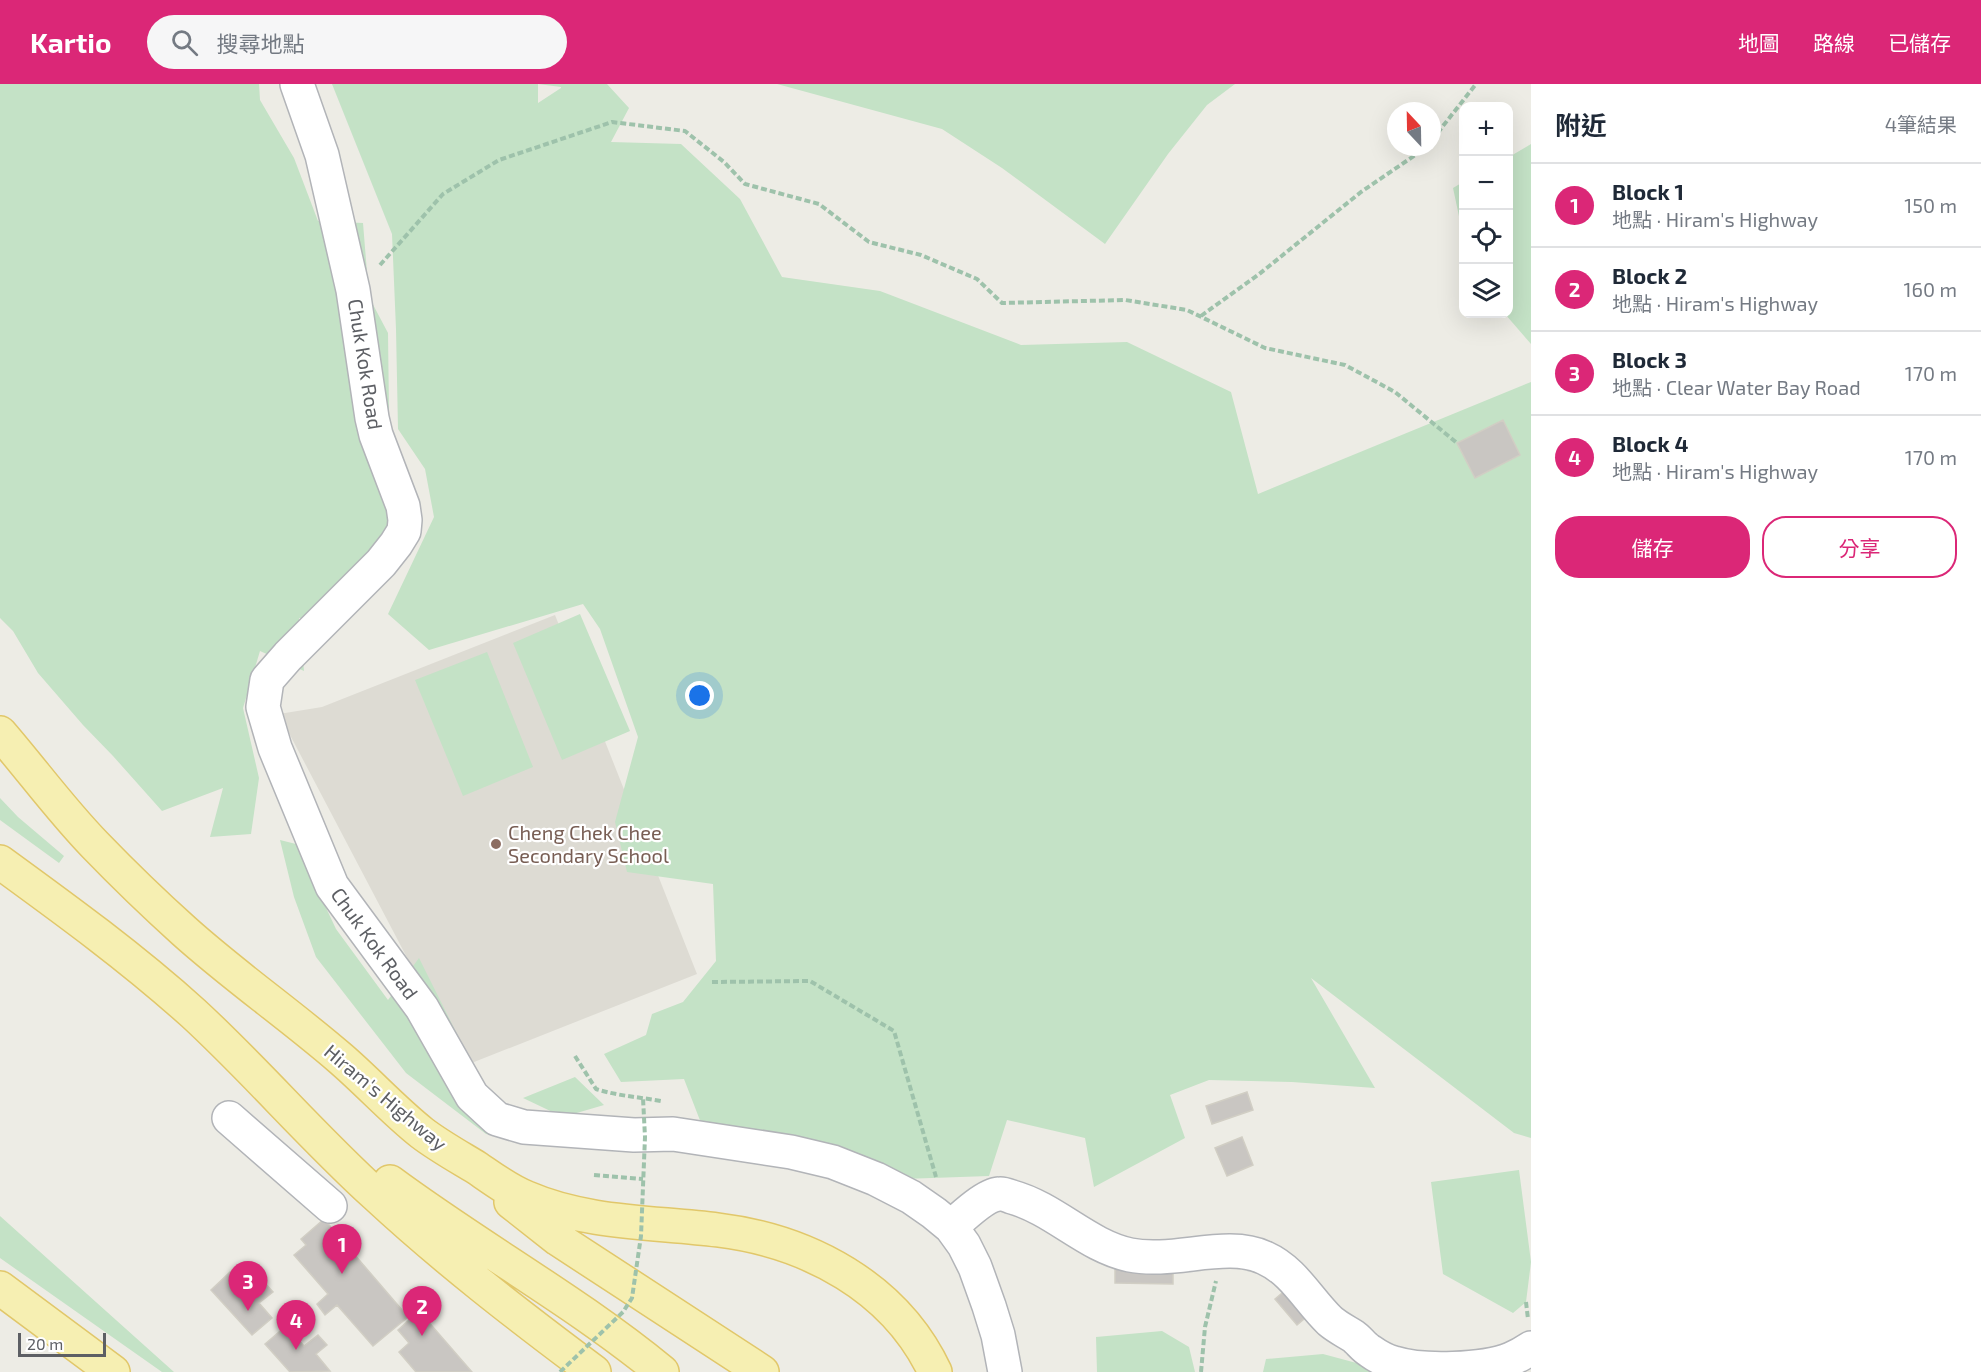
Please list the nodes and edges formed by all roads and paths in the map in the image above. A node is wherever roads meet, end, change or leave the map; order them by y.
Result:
1 (297, 84) edge
2 (1476, 84) edge
3 (1441, 129) edge
4 (1413, 156) edge
5 (353, 290) junction
6 (1201, 316) junction
7 (1457, 443) dead end
8 (0, 733) edge
9 (0, 862) edge
10 (712, 982) dead end
11 (249, 1067) junction
12 (643, 1098) dead end
13 (229, 1119) dead end
14 (422, 1133) junction
15 (594, 1175) dead end
16 (357, 1177) junction
17 (642, 1179) junction
18 (937, 1180) dead end
19 (951, 1227) junction
20 (1242, 1250) junction
21 (8, 1302) edge
22 (1531, 1348) edge
23 (113, 1372) edge
24 (560, 1372) edge
25 (594, 1372) edge
26 (662, 1372) edge
27 (762, 1372) edge
28 (935, 1372) edge
29 (1005, 1372) edge
30 (1201, 1372) edge

1 - 5 street, Chuk Kok Road
2 - 3 path
4 - 6 path
5 - 6 path
5 - 19 street, Chuk Kok Road
6 - 7 path
8 - 14 main road, Hiram's Highway
9 - 11 main road
10 - 18 path
11 - 16 main road
11 - 26 main road
12 - 17 path, bridge
13 - 16 street
14 - 27 main road
14 - 28 main road, Hiram's Highway
15 - 17 path
16 - 25 main road
17 - 24 path, bridge
19 - 20 street
19 - 29 street, Chuk Kok Road
20 - 22 street
20 - 30 path
21 - 23 main road

